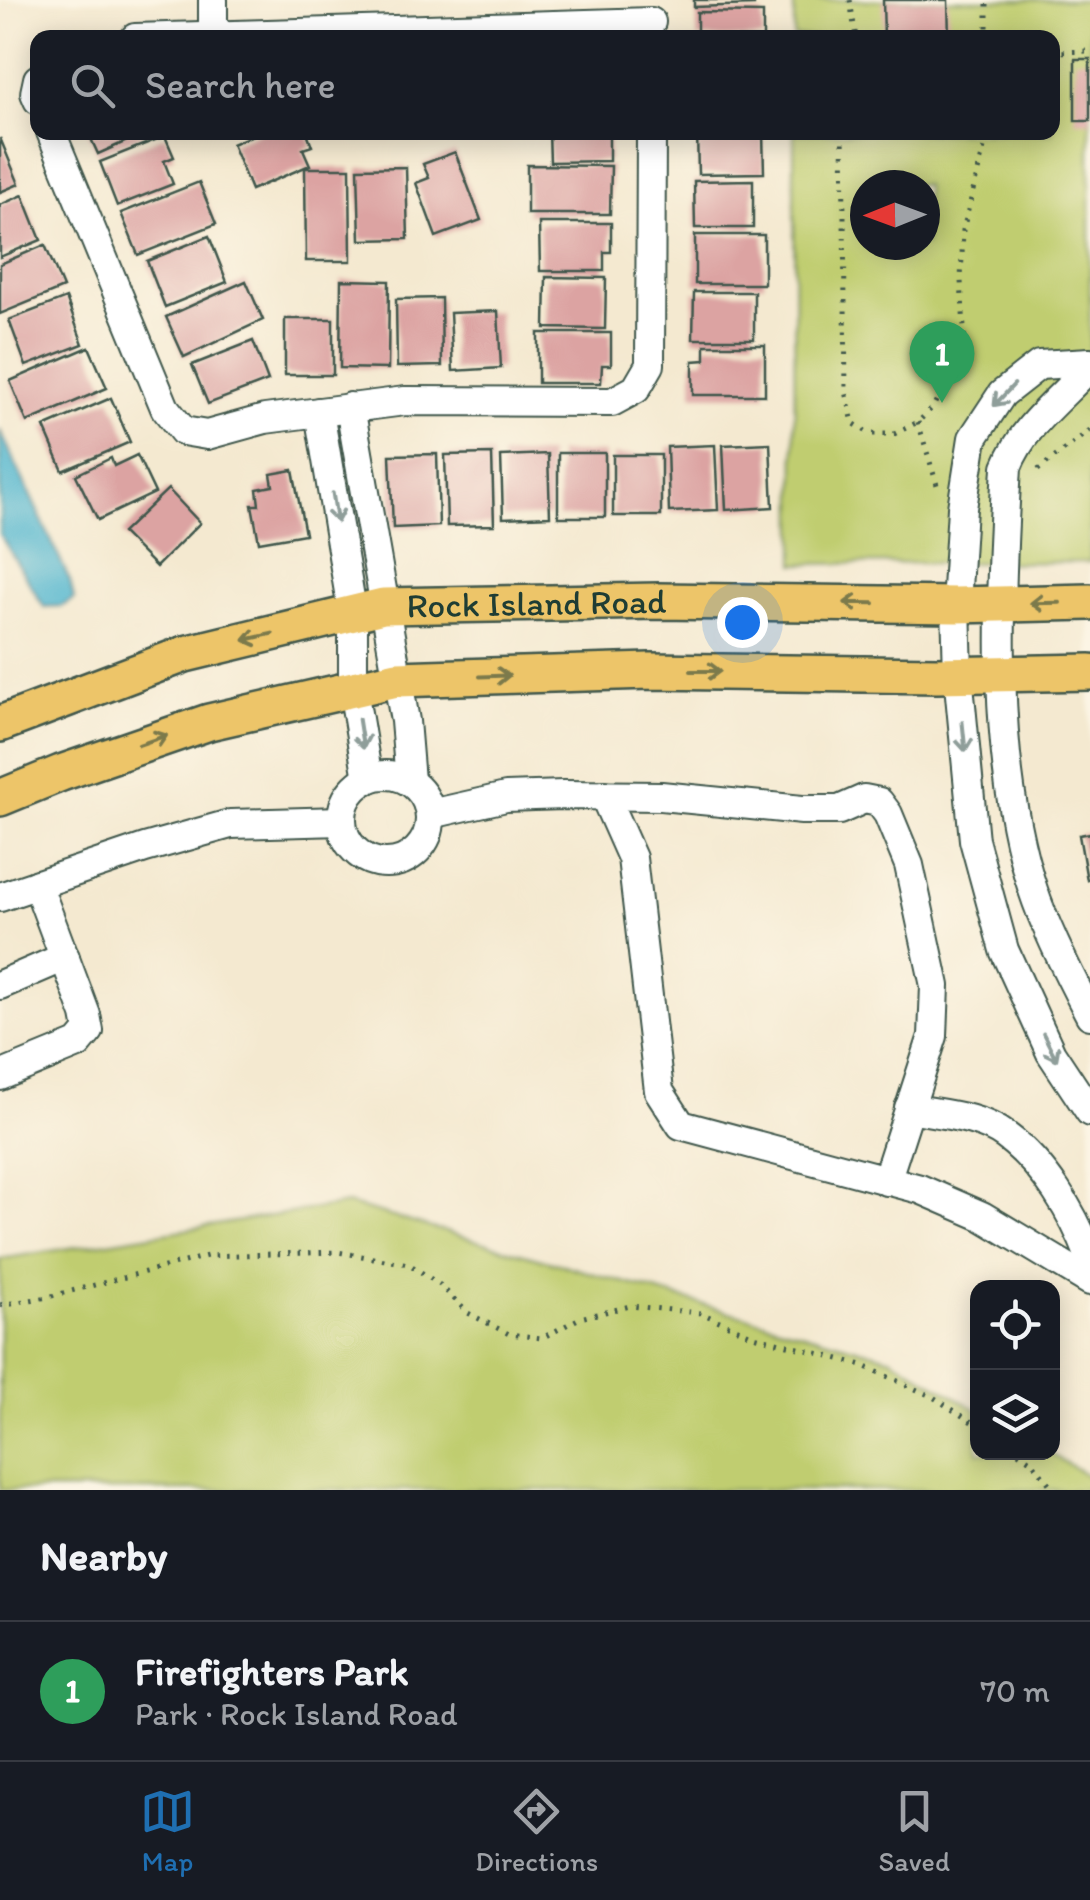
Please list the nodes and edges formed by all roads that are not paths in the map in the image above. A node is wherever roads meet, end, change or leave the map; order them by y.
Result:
1 (213, 0) edge
2 (651, 20) edge
3 (213, 30) edge
4 (476, 30) edge
5 (54, 140) edge
6 (650, 140) edge
7 (1090, 364) edge
8 (350, 408) junction
9 (319, 412) junction
10 (1090, 602) edge
11 (1000, 604) junction
12 (956, 605) junction
13 (368, 611) junction
14 (1002, 672) junction
15 (1090, 672) edge
16 (958, 674) junction
17 (398, 679) junction
18 (353, 689) junction
19 (0, 724) edge
20 (368, 778) junction
21 (410, 781) junction
22 (604, 796) junction
23 (0, 798) edge
24 (431, 814) junction
25 (342, 822) junction
26 (37, 884) junction
27 (0, 896) edge
28 (64, 956) junction
29 (0, 985) edge
30 (1090, 1015) edge
31 (0, 1076) edge
32 (909, 1108) junction
33 (1090, 1112) edge
34 (886, 1181) junction
35 (1090, 1257) edge
36 (1090, 1281) edge

1 - 3 street
2 - 4 street
5 - 9 street
6 - 8 street
7 - 11 street
7 -> 12 street
8 - 9 street
8 - 13 street
9 -> 13 street
10 -> 11 main road, Rock Island Road
11 - 12 main road, Rock Island Road
11 - 14 street
12 -> 13 main road, Rock Island Road
12 - 16 street
13 - 17 street
13 - 18 street
13 -> 19 main road, Rock Island Road
14 - 15 main road, Rock Island Road
14 - 16 main road, Rock Island Road
14 - 30 street
17 -> 16 main road, Rock Island Road
16 -> 33 street
17 - 18 main road, Rock Island Road
17 - 21 street
18 -> 20 street
23 -> 18 main road, Rock Island Road
20 - 21 street
20 - 25 street
21 - 24 street
22 - 24 street
22 - 32 street
22 - 34 street
24 - 25 street
25 - 26 street
26 - 27 street
26 - 28 street
28 - 29 street
28 - 31 street
32 - 34 street
32 - 35 street
34 - 36 street

